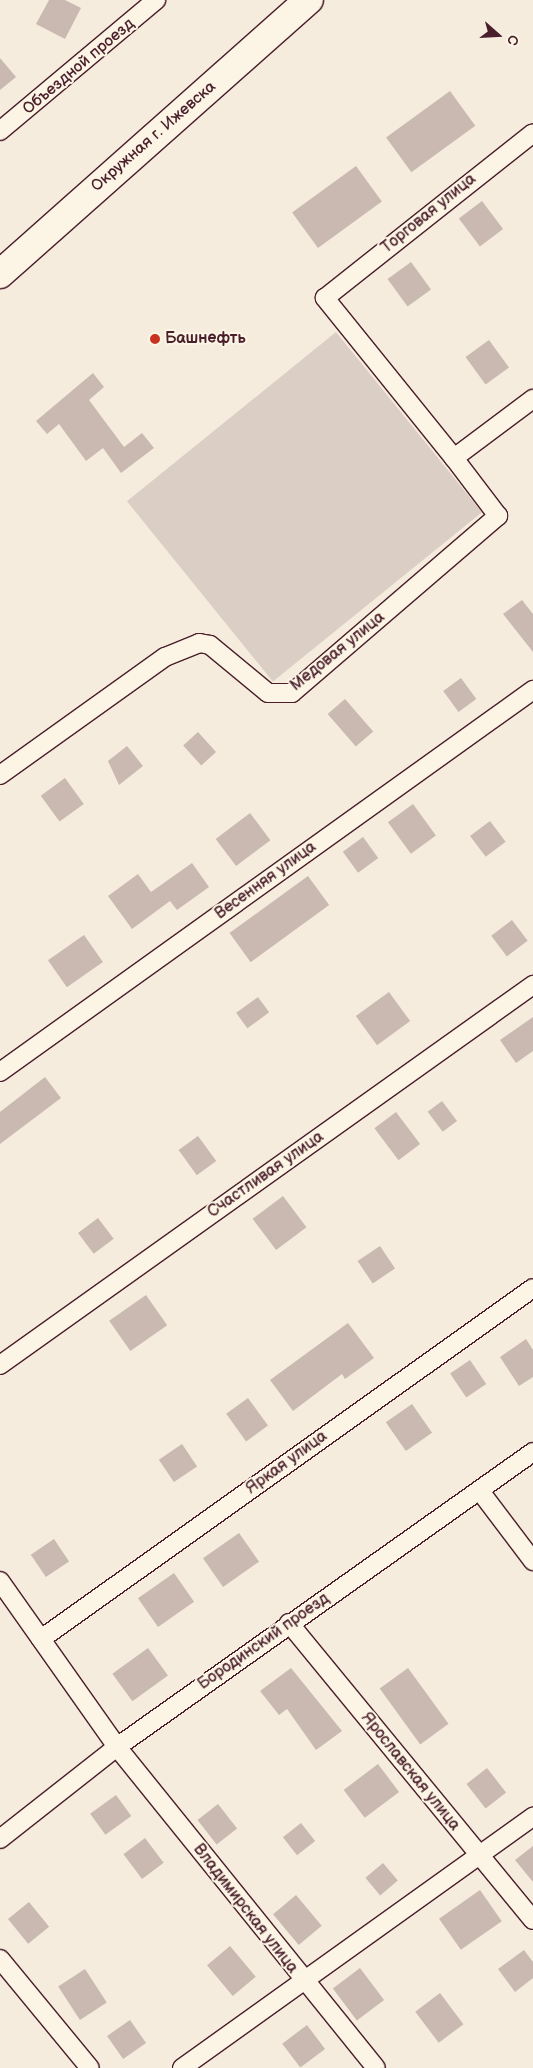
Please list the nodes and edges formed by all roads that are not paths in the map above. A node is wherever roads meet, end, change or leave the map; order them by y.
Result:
1 (156, 0) edge
2 (309, 0) edge
3 (0, 131) edge
4 (533, 133) edge
5 (0, 274) edge
6 (533, 399) edge
7 (454, 458) junction
8 (533, 690) edge
9 (0, 775) edge
10 (533, 985) edge
11 (0, 1072) edge
12 (533, 1288) edge
13 (0, 1365) edge
14 (533, 1452) edge
15 (480, 1491) junction
16 (533, 1561) edge
17 (0, 1581) edge
18 (289, 1623) junction
19 (41, 1639) junction
20 (117, 1747) junction
21 (533, 1817) edge
22 (0, 1839) edge
23 (479, 1857) junction
24 (533, 1920) edge
25 (0, 1959) edge
26 (304, 1984) junction
27 (90, 2068) edge
28 (182, 2068) edge
29 (376, 2068) edge

1 - 3 street, Объездной проезд
2 - 5 main road, Окружная г. Ижевска
4 - 7 street, Торговая улица
6 - 7 street
7 - 9 street, Медовая улица
8 - 11 street, Весенняя улица
10 - 13 street, Счастливая улица
12 - 19 street, Яркая улица
14 - 15 street, Бородинский проезд
15 - 16 street
15 - 18 street, Бородинский проезд
17 - 19 street, Владимирская улица
18 - 20 street, Бородинский проезд
18 - 23 street, Ярославская улица
19 - 20 street, Владимирская улица
20 - 22 street, Бородинский проезд
20 - 26 street, Владимирская улица
21 - 23 street
23 - 24 street, Ярославская улица
23 - 26 street
25 - 27 street
26 - 28 street
26 - 29 street, Владимирская улица

